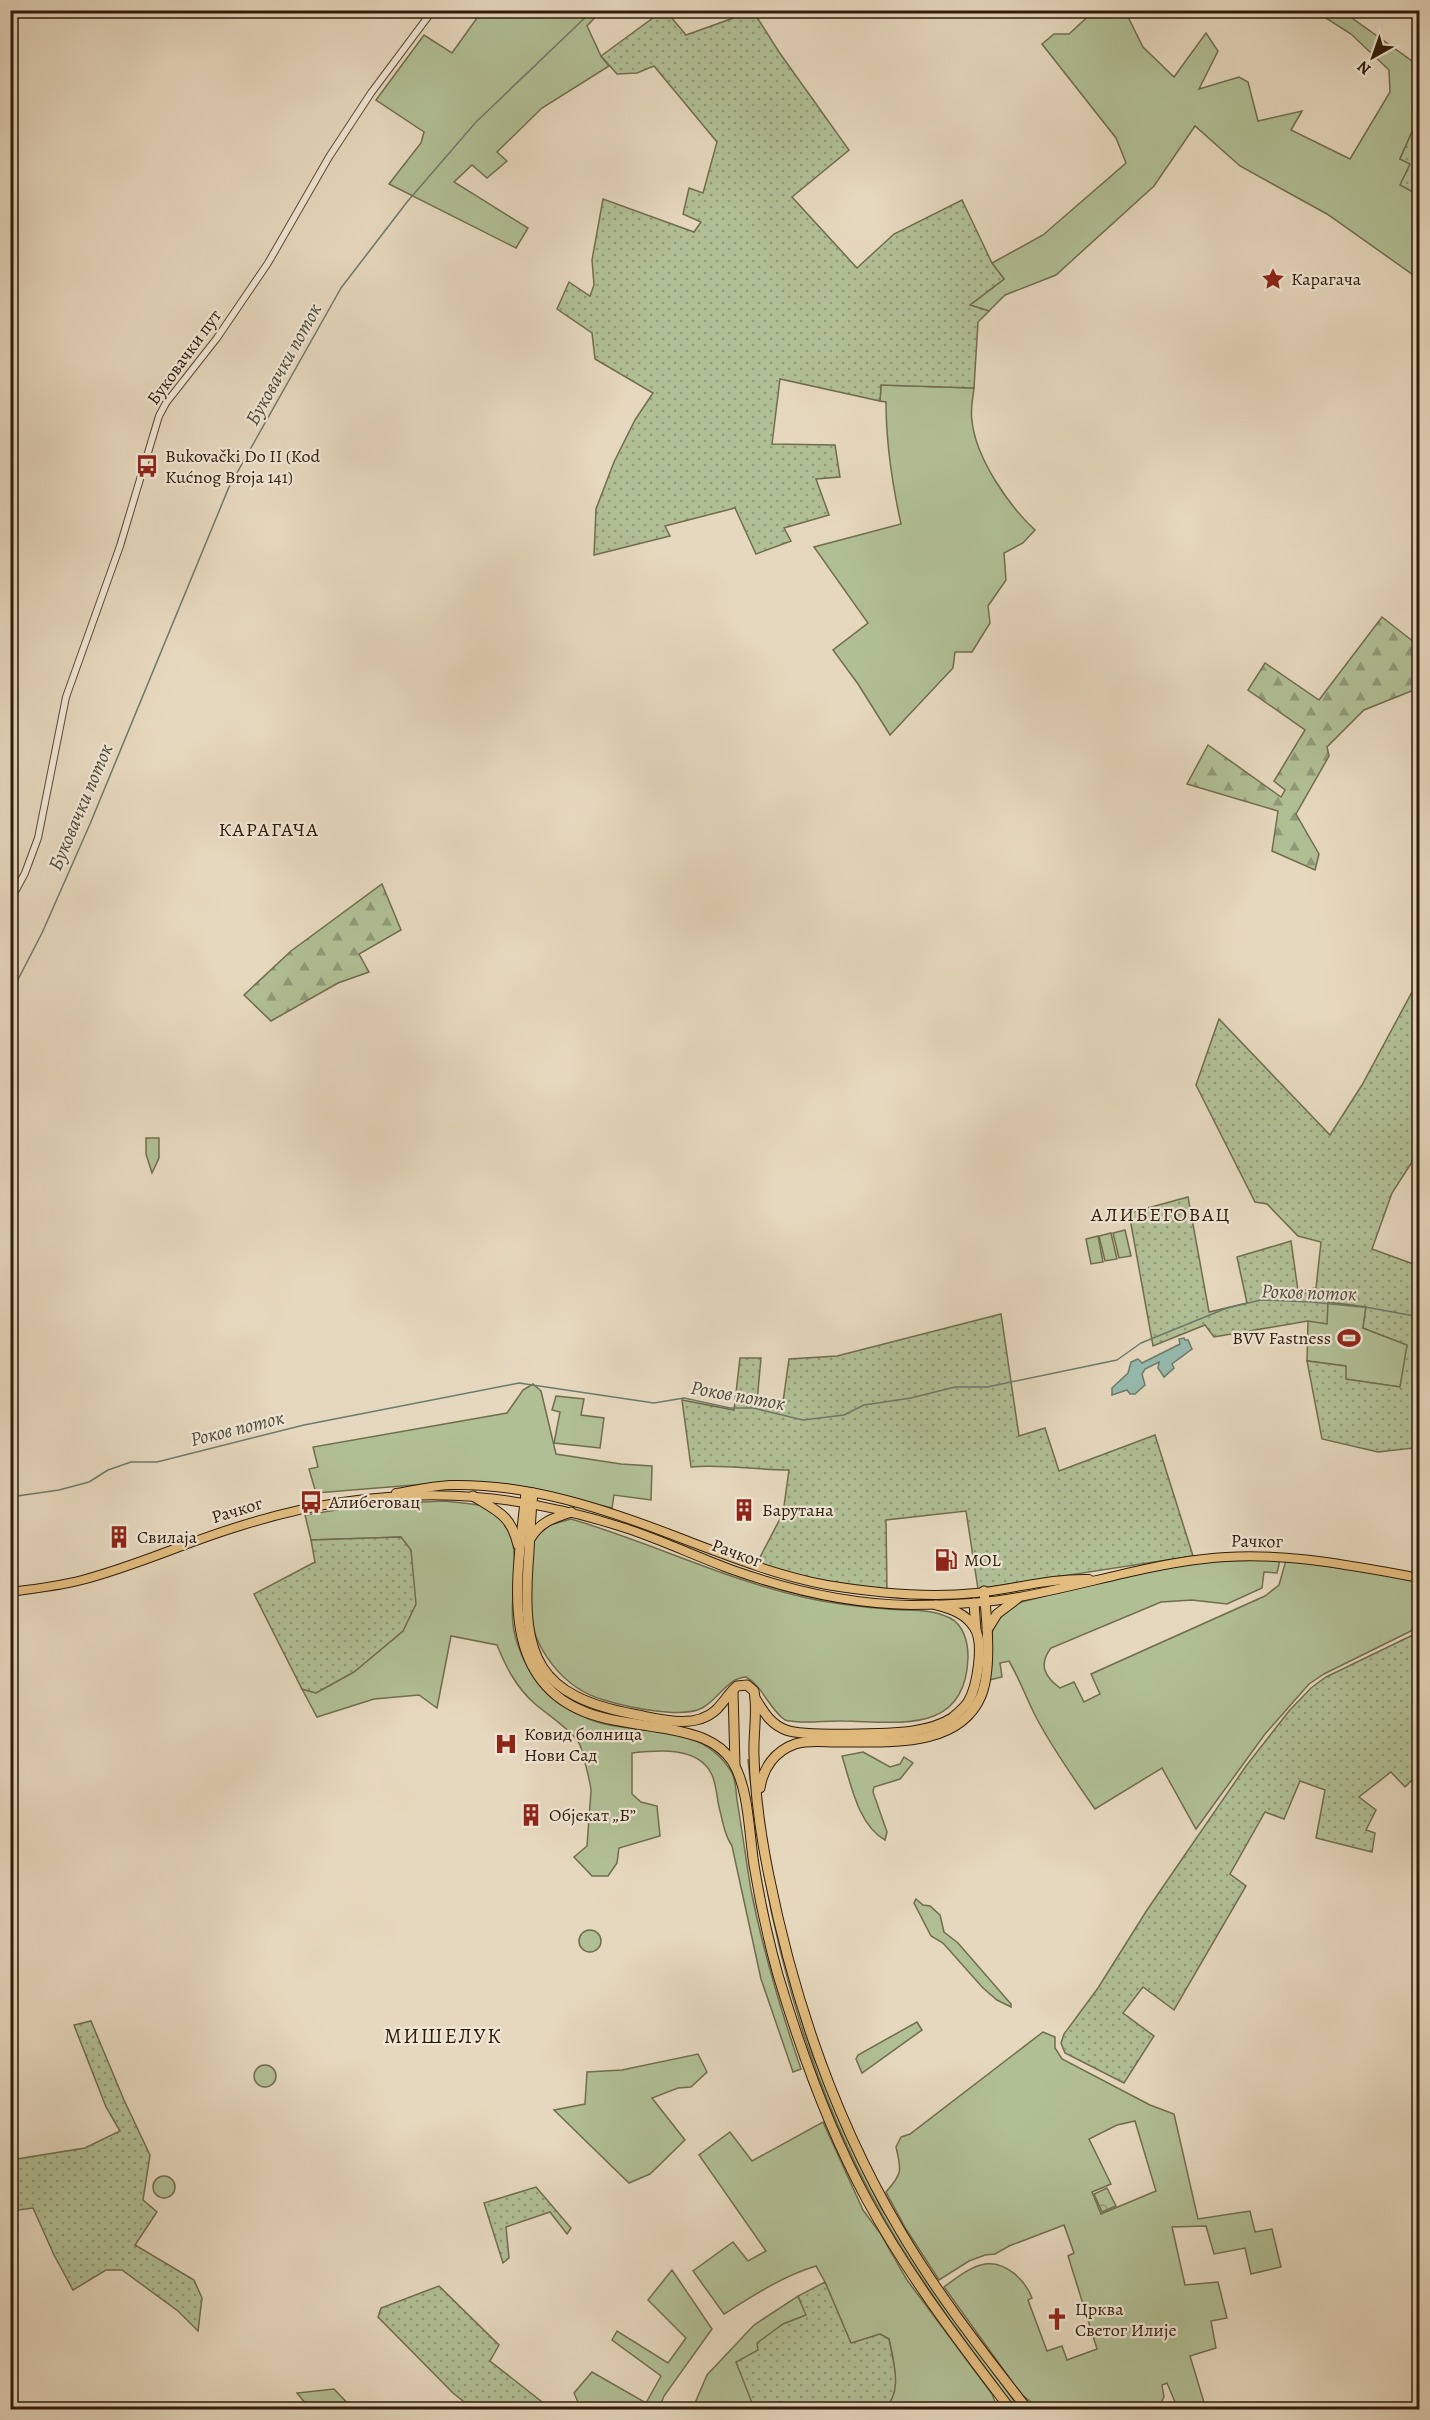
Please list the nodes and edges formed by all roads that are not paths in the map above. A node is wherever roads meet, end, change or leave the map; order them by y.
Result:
1 (433, 10) edge
2 (10, 901) edge
3 (473, 1496) junction
4 (372, 1498) junction
5 (529, 1498) junction
6 (571, 1512) junction
7 (530, 1539) junction
8 (520, 1552) junction
9 (1419, 1578) edge
10 (1095, 1579) junction
11 (984, 1591) junction
12 (10, 1592) edge
13 (1018, 1598) junction
14 (985, 1602) junction
15 (974, 1603) junction
16 (936, 1605) junction
17 (976, 1630) junction
18 (987, 1630) junction
19 (733, 1690) junction
20 (754, 1696) junction
21 (735, 1766) junction
22 (758, 1802) junction
23 (991, 2383) junction
24 (1009, 2387) junction
25 (1006, 2409) edge
26 (1011, 2409) edge
27 (1028, 2409) edge
28 (1035, 2409) edge

1 - 2 street, Буковачки пут
3 - 4 main road, Рачког
3 - 5 main road, Рачког
3 - 8 highway
4 - 5 main road, Рачког
4 - 12 main road, Рачког
5 - 6 main road, Рачког
5 - 7 highway
5 - 8 highway
5 - 11 main road, Рачког
6 - 7 highway
6 - 16 main road, Рачког
7 - 19 highway
8 - 21 highway
9 - 10 main road, Рачког
10 - 11 main road, Рачког
10 - 13 main road, Рачког
11 - 14 highway
13 - 14 main road, Рачког
13 - 18 highway
14 - 15 main road, Рачког
14 - 18 highway
15 - 16 main road, Рачког
15 - 17 highway
16 - 17 highway
17 - 20 highway
18 - 22 highway
19 - 20 highway
19 - 21 highway
20 - 22 highway
21 - 23 highway
22 - 24 highway
23 - 25 highway
23 - 26 highway
24 - 27 highway
24 - 28 highway

